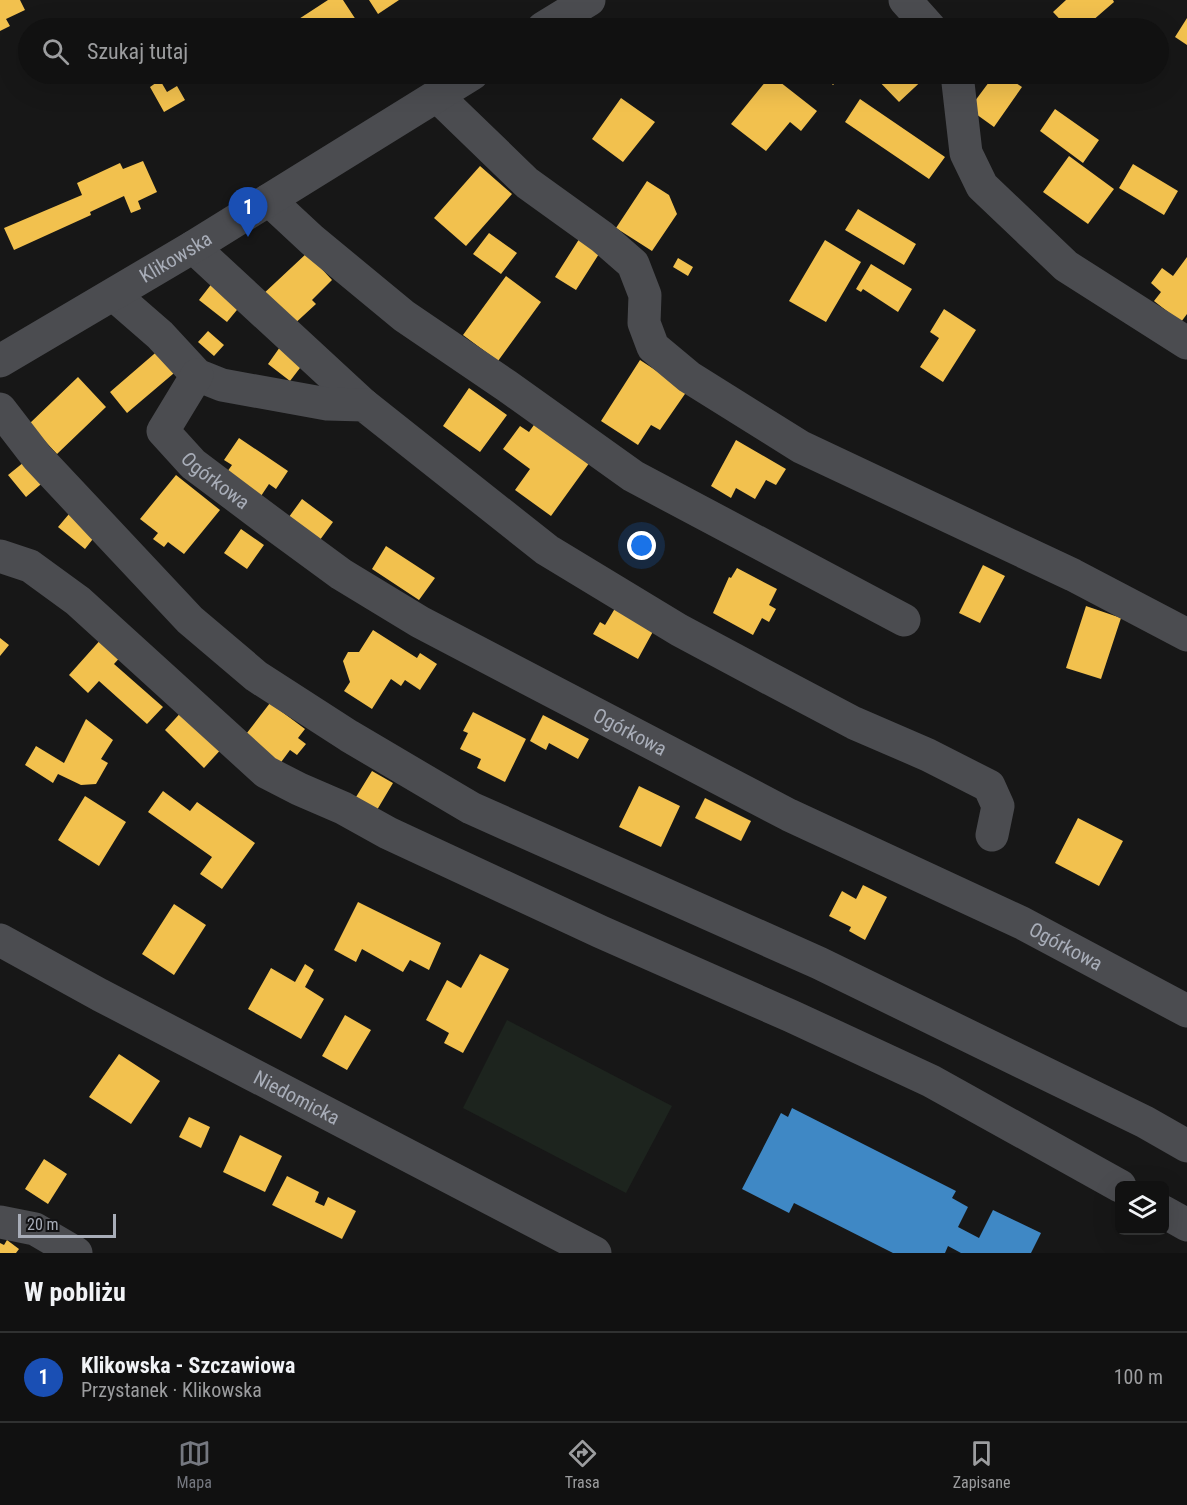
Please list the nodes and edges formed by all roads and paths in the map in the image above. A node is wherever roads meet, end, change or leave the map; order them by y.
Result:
1 (589, 0) edge
2 (905, 0) edge
3 (547, 16) edge
4 (921, 18) edge
5 (456, 84) edge
6 (958, 84) edge
7 (436, 96) junction
8 (270, 200) junction
9 (193, 247) junction
10 (114, 295) junction
11 (1187, 343) edge
12 (0, 361) edge
13 (196, 375) junction
14 (364, 405) junction
15 (0, 409) edge
16 (0, 556) edge
17 (904, 620) dead end
18 (1187, 635) edge
19 (992, 835) dead end
20 (0, 940) edge
21 (1187, 1011) edge
22 (1187, 1146) edge
23 (1115, 1184) edge
24 (1169, 1215) edge
25 (0, 1222) edge
26 (1187, 1224) edge
27 (49, 1253) edge
28 (76, 1253) edge
29 (596, 1253) edge

1 - 3 street
2 - 4 street
5 - 7 street, Klikowska
6 - 11 street
7 - 8 street, Klikowska
7 - 18 street
8 - 9 street, Klikowska
8 - 17 street
9 - 10 street, Klikowska
9 - 14 street
10 - 12 street, Klikowska
10 - 13 street
13 - 14 street
13 - 21 street, Ogórkowa
14 - 19 street
15 - 22 street
16 - 23 street
20 - 29 street, Niedomicka
24 - 26 street
25 - 27 street
25 - 28 street

